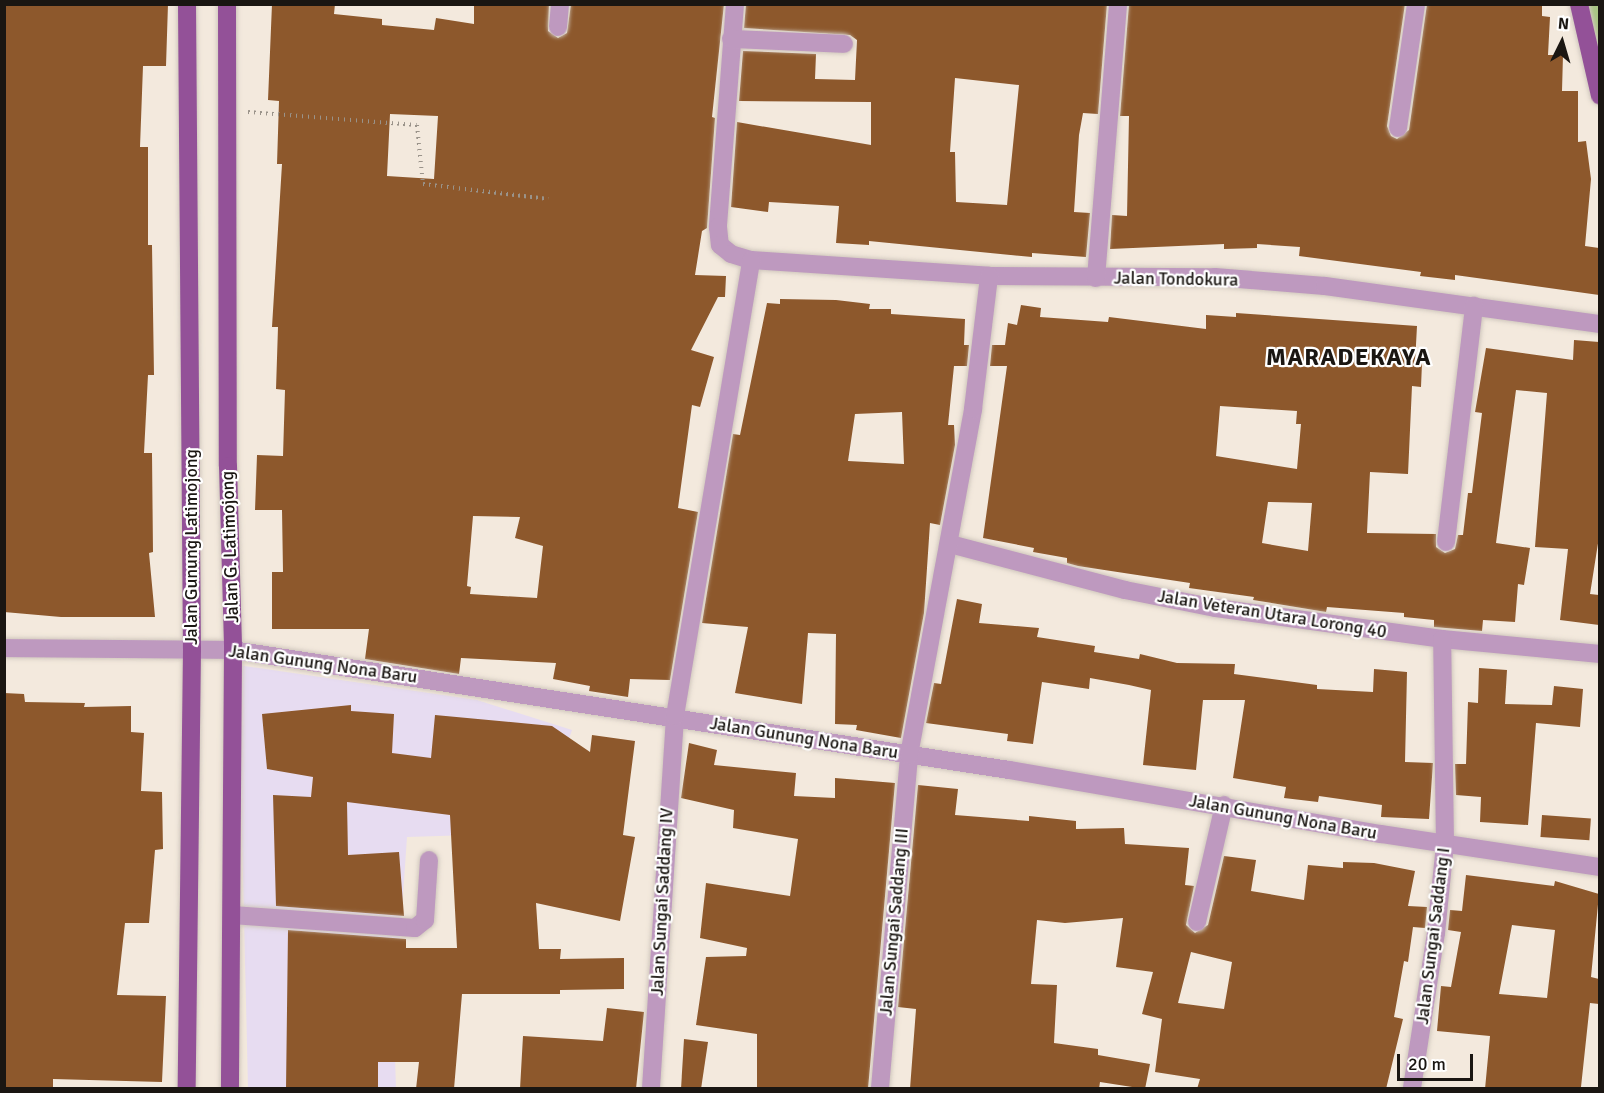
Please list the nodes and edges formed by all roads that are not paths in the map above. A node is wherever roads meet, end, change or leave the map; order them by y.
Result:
1 (187, 4) edge
2 (227, 4) edge
3 (560, 4) edge
4 (735, 4) edge
5 (1118, 4) edge
6 (1416, 4) edge
7 (1579, 4) edge
8 (558, 27) dead end
9 (731, 39) junction
10 (844, 44) dead end
11 (1599, 96) edge
12 (1398, 128) dead end
13 (751, 260) junction
14 (989, 276) junction
15 (1096, 278) junction
16 (1474, 306) junction
17 (1599, 324) edge
18 (1446, 542) dead end
19 (950, 544) junction
20 (1442, 639) junction
21 (4, 648) edge
22 (192, 649) junction
23 (233, 650) junction
24 (1599, 654) edge
25 (675, 716) junction
26 (909, 755) junction
27 (1224, 805) junction
28 (1445, 844) junction
29 (429, 860) dead end
30 (1599, 867) edge
31 (232, 915) junction
32 (1197, 922) dead end
33 (187, 1089) edge
34 (230, 1089) edge
35 (651, 1089) edge
36 (880, 1089) edge
37 (1412, 1089) edge

1 - 22 main road, Jalan Gunung Latimojong
2 - 23 main road, Jalan G. Latimojong
3 - 8 street
4 - 9 street
5 - 15 street
6 - 12 street
7 - 11 main road
9 - 10 street
9 - 13 street, Jalan Tondokura
13 - 14 street, Jalan Tondokura
13 - 25 street, Jalan Sungai Saddang IV
14 - 15 street, Jalan Tondokura
14 - 19 street, Jalan Sungai Saddang III
15 - 16 street, Jalan Tondokura
16 - 17 street, Jalan Tondokura
16 - 18 street
19 - 20 street, Jalan Veteran Utara Lorong 40
19 - 26 street, Jalan Sungai Saddang III
20 - 24 street, Jalan Veteran Utara Lorong 40
20 - 28 street, Jalan Sungai Saddang I
21 - 22 street, Jalan Gunung Nona Baru
22 - 23 street, Jalan Gunung Nona Baru
22 - 33 main road, Jalan Gunung Latimojong
23 - 25 street, Jalan Gunung Nona Baru
23 - 31 main road, Jalan G. Latimojong
25 - 26 street, Jalan Gunung Nona Baru
25 - 35 street, Jalan Sungai Saddang IV
26 - 27 street, Jalan Gunung Nona Baru
26 - 36 street, Jalan Sungai Saddang III
27 - 28 street, Jalan Gunung Nona Baru
27 - 32 street
28 - 30 street, Jalan Gunung Nona Baru
28 - 37 street, Jalan Sungai Saddang I
29 - 31 street
31 - 34 main road, Jalan G. Latimojong

